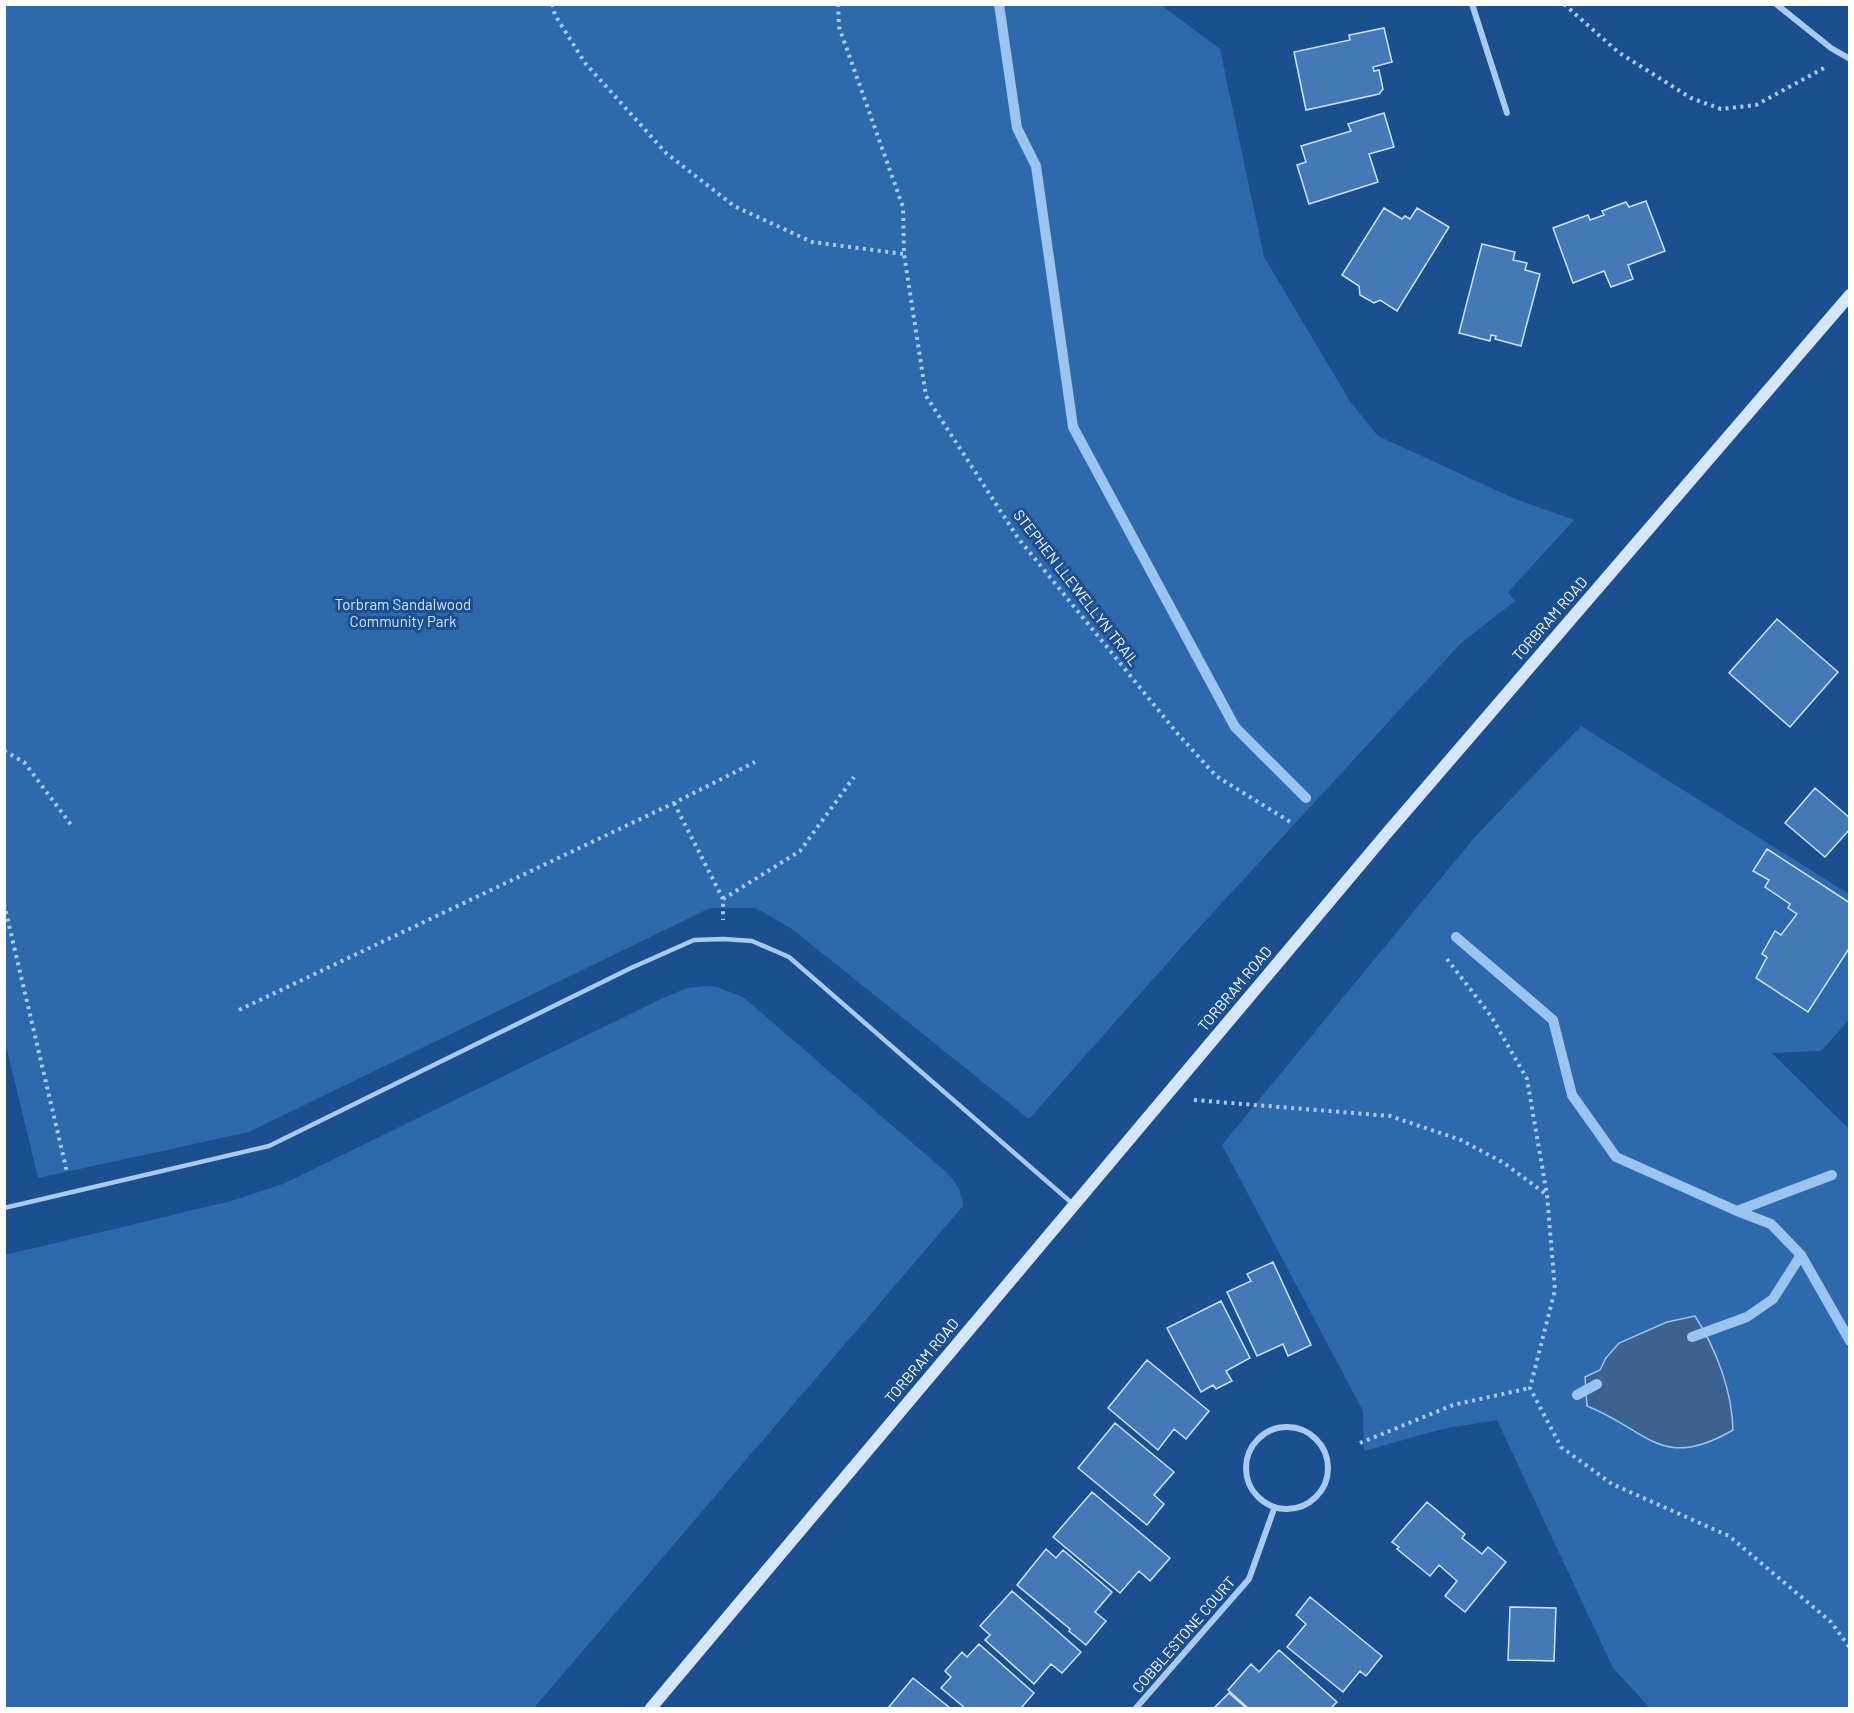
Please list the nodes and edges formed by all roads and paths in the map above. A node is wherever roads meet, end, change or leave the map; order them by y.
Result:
1 (552, 4) edge
2 (838, 4) edge
3 (1472, 4) edge
4 (1564, 4) edge
5 (1776, 4) edge
6 (1831, 48) junction
7 (1850, 59) edge
8 (1507, 113) dead end
9 (904, 254) junction
10 (1850, 295) edge
11 (4, 751) edge
12 (755, 762) dead end
13 (854, 777) dead end
14 (674, 803) junction
15 (1292, 823) dead end
16 (72, 826) dead end
17 (723, 899) junction
18 (4, 904) edge
19 (723, 939) junction
20 (1447, 959) dead end
21 (239, 1010) dead end
22 (1163, 1098) junction
23 (72, 1192) junction
24 (1547, 1195) junction
25 (1073, 1204) junction
26 (4, 1208) edge
27 (1530, 1388) junction
28 (1360, 1443) dead end
29 (1274, 1509) junction
30 (1850, 1648) edge
31 (651, 1708) edge
32 (1136, 1708) edge

1 - 9 path
2 - 9 path, STEPHEN LLEWELLYN TRAIL
3 - 8 street
4 - 6 path
5 - 6 street
6 - 7 street
9 - 15 path, STEPHEN LLEWELLYN TRAIL
10 - 22 main road, TORBRAM ROAD
11 - 16 path
12 - 14 path
13 - 17 path
14 - 17 path
14 - 21 path
17 - 19 path
18 - 23 path
19 - 23 lane
19 - 25 lane
20 - 24 path
22 - 24 path
22 - 25 main road, TORBRAM ROAD
23 - 26 lane
24 - 27 path
25 - 31 main road, TORBRAM ROAD
27 - 28 path
27 - 30 path
29 - 29 street
29 - 32 street, COBBLESTONE COURT

